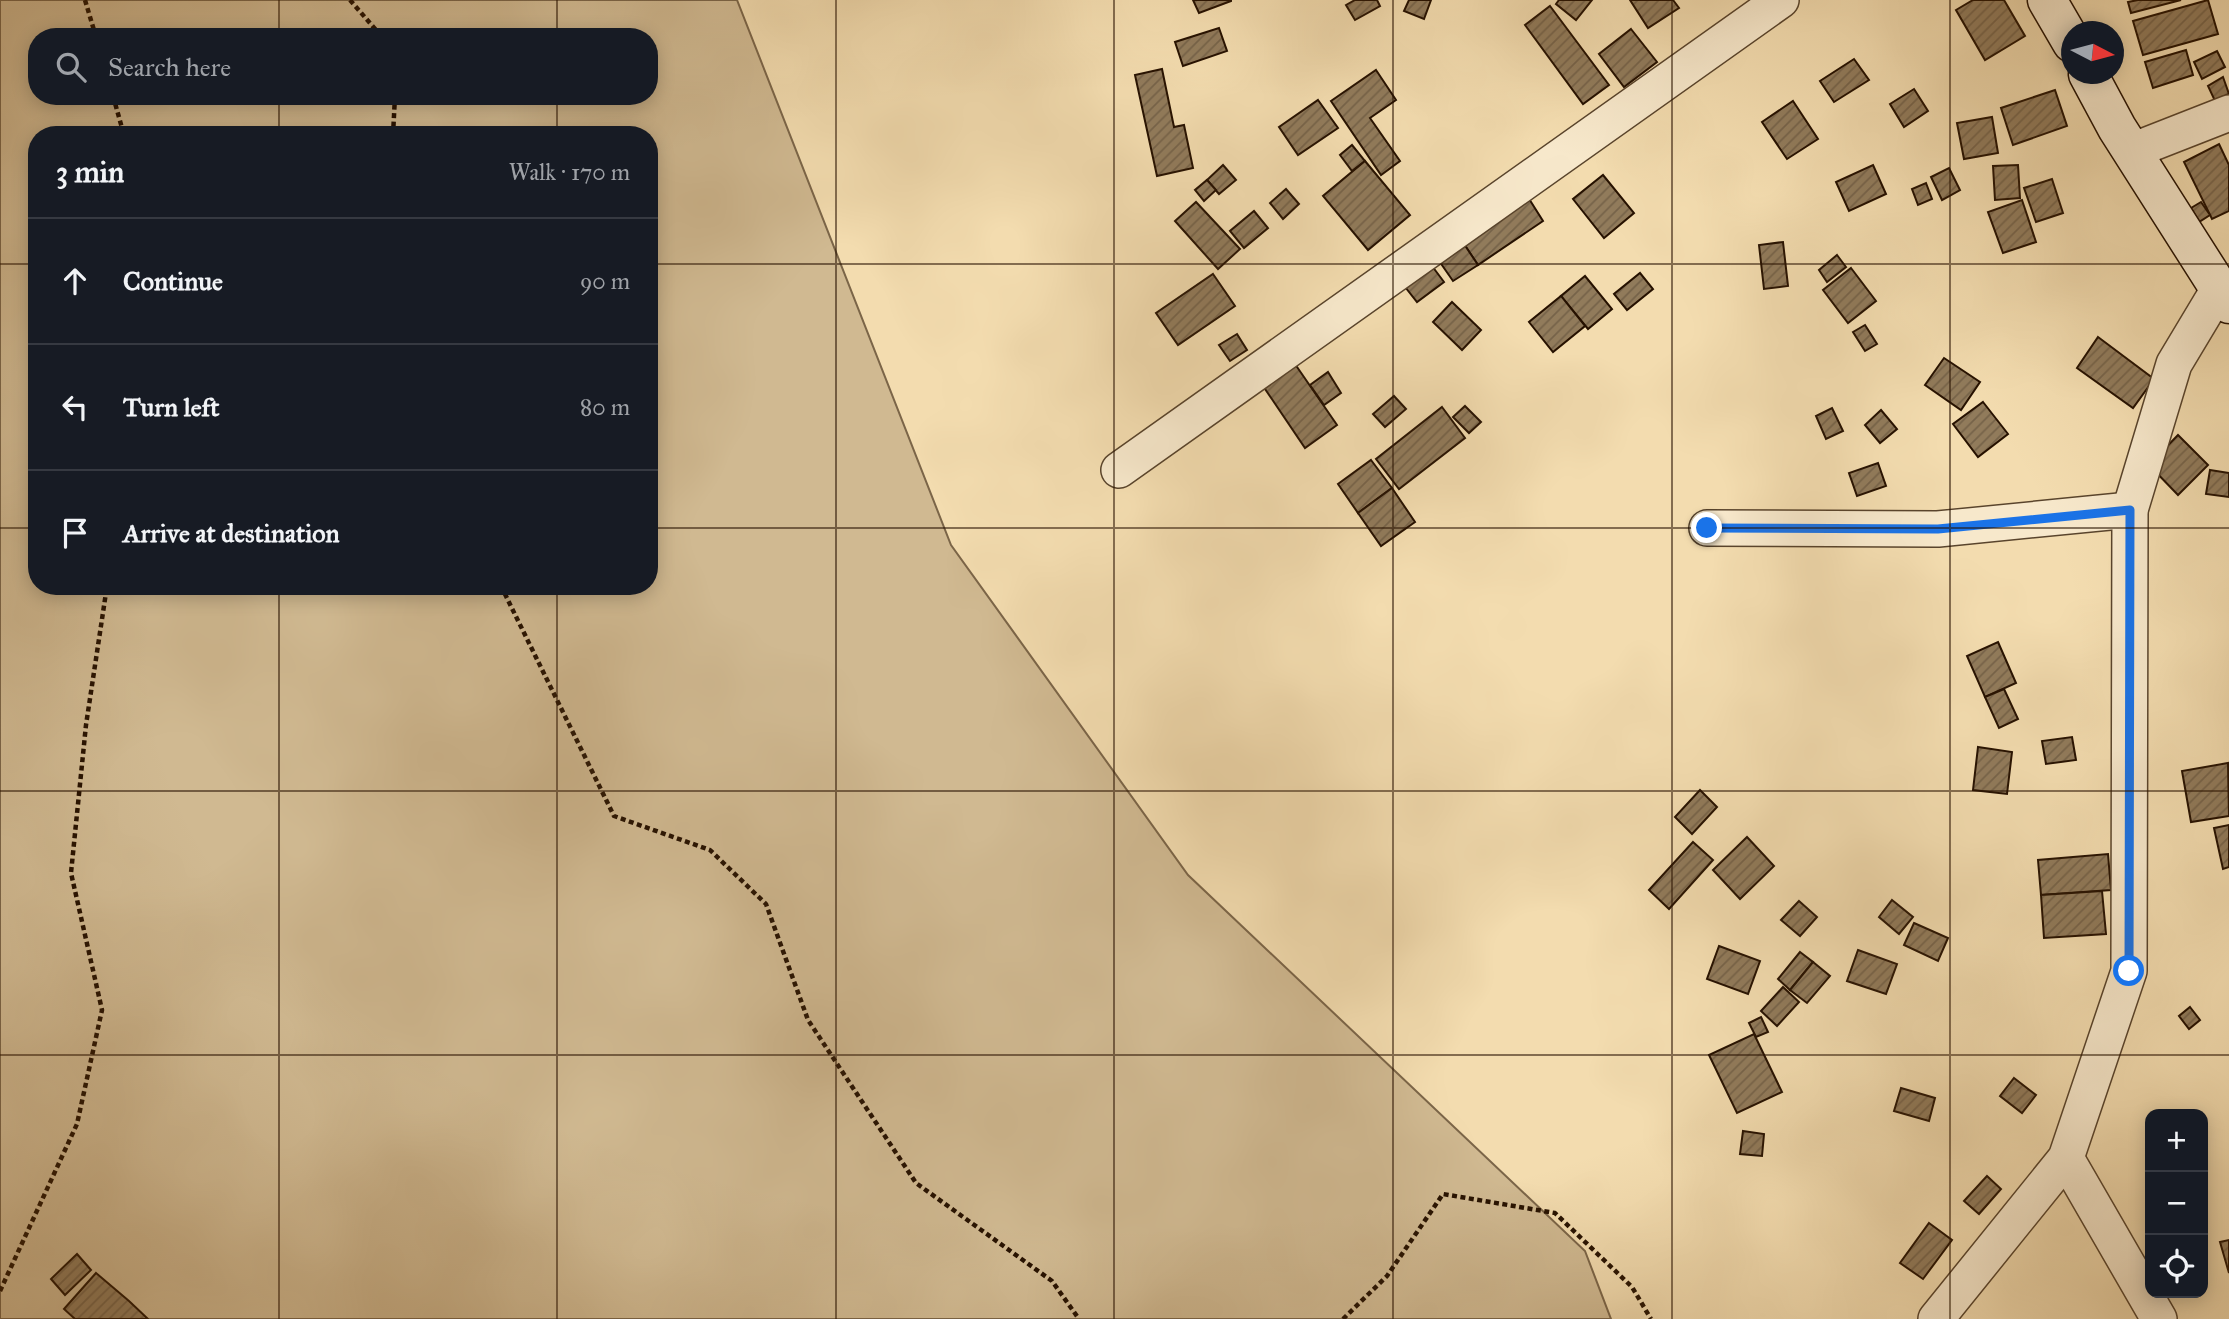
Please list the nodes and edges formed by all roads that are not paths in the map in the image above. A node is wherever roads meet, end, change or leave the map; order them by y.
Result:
1 (1782, 0) edge
2 (2047, 0) edge
3 (2061, 25) edge
4 (2094, 84) edge
5 (2229, 114) edge
6 (2132, 150) junction
7 (2224, 297) edge
8 (1119, 470) dead end
9 (2130, 510) junction
10 (1707, 528) dead end
11 (2066, 1158) junction
12 (1936, 1319) edge
13 (2159, 1319) edge

1 - 8 street
2 - 3 street
4 - 6 street
5 - 6 street
6 - 7 street
7 - 9 street
9 - 10 street
9 - 11 street
11 - 12 street
11 - 13 street

